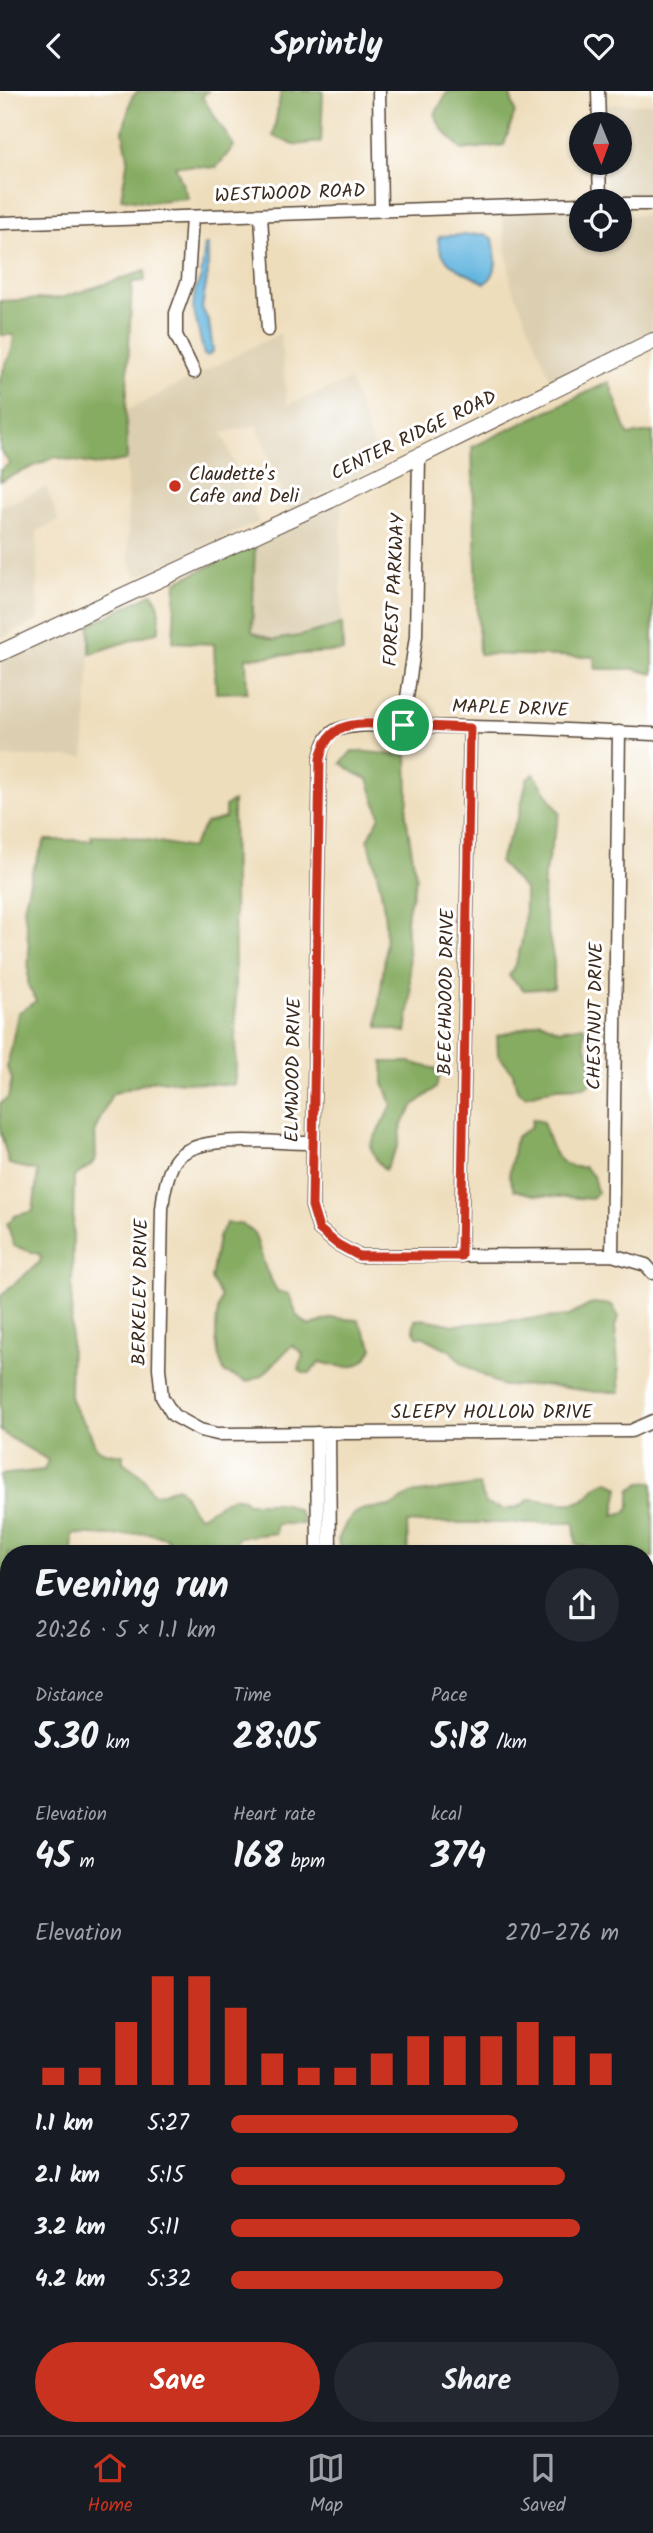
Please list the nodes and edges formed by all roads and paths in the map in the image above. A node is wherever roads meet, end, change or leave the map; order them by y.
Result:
1 (379, 91) edge
2 (598, 91) edge
3 (599, 112) edge
4 (569, 204) edge
5 (632, 204) edge
6 (653, 204) edge
7 (381, 210) junction
8 (261, 216) junction
9 (192, 217) junction
10 (0, 223) edge
11 (268, 330) dead end
12 (653, 341) edge
13 (194, 372) dead end
14 (419, 457) junction
15 (0, 653) edge
16 (403, 725) junction
17 (470, 728) junction
18 (619, 732) junction
19 (653, 734) edge
20 (327, 737) joint
21 (312, 1143) junction
22 (612, 1255) junction
23 (461, 1256) junction
24 (653, 1273) edge
25 (653, 1421) edge
26 (323, 1433) junction
27 (318, 1545) edge
28 (329, 1545) edge

1 - 7 street
2 - 3 street
4 - 7 street, WESTWOOD ROAD
5 - 6 street
7 - 8 street, WESTWOOD ROAD
8 - 9 street, WESTWOOD ROAD
8 - 11 street
9 - 10 street, WESTWOOD ROAD
9 - 13 street
12 - 14 main road, CENTER RIDGE ROAD
14 - 15 main road, CENTER RIDGE ROAD
14 - 16 street, FOREST PARKWAY
16 - 17 street, MAPLE DRIVE
16 - 20 street, MAPLE DRIVE
17 - 18 street, MAPLE DRIVE
17 - 23 street, BEECHWOOD DRIVE
18 - 19 street, MAPLE DRIVE
18 - 22 street, CHESTNUT DRIVE
20 - 21 street, ELMWOOD DRIVE
21 - 23 street, ELMWOOD DRIVE
21 - 26 street, BERKELEY DRIVE
22 - 23 street, ELMWOOD DRIVE
22 - 24 street
25 - 26 street, SLEEPY HOLLOW DRIVE
26 - 27 street
26 - 28 street

